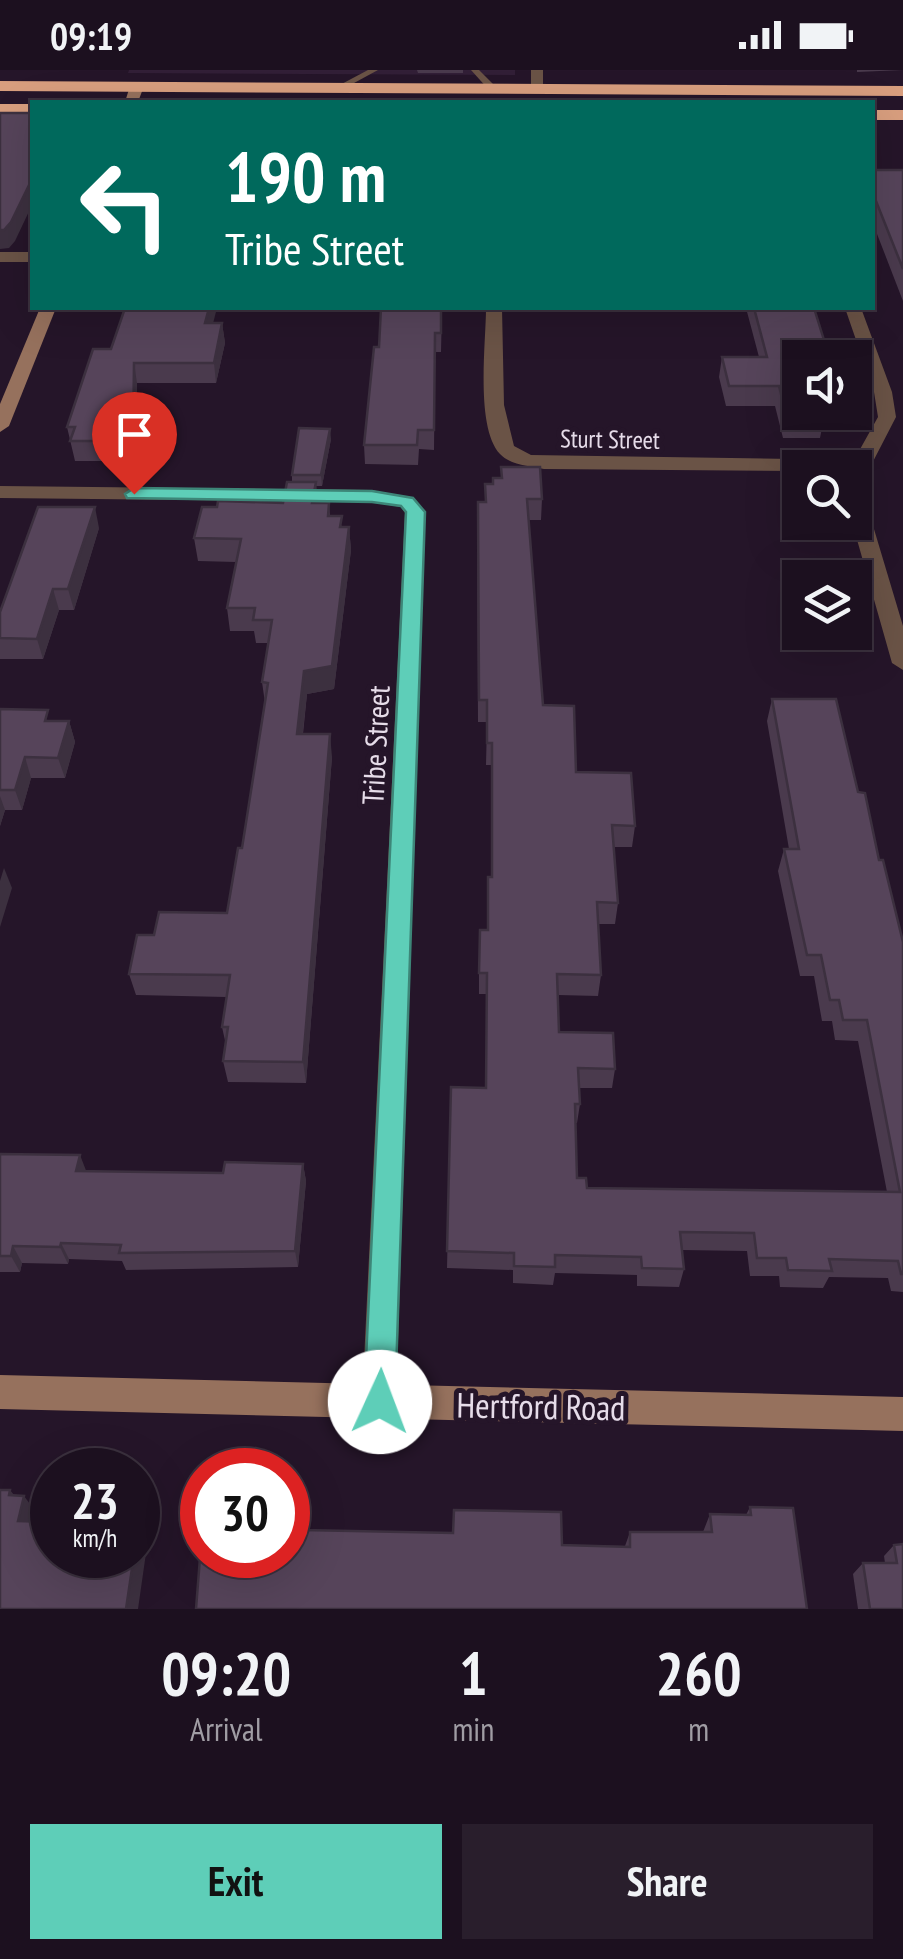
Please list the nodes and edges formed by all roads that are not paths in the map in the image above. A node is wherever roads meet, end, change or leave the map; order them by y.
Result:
1 (374, 70) edge
2 (475, 70) edge
3 (537, 70) edge
4 (336, 83) junction
5 (0, 86) edge
6 (492, 88) junction
7 (538, 88) junction
8 (903, 91) edge
9 (134, 94) edge
10 (0, 109) edge
11 (30, 109) edge
12 (875, 115) edge
13 (903, 116) edge
14 (0, 257) edge
15 (30, 257) edge
16 (47, 310) edge
17 (494, 310) edge
18 (854, 310) edge
19 (0, 426) edge
20 (871, 450) edge
21 (782, 470) edge
22 (0, 492) edge
23 (871, 540) edge
24 (893, 596) edge
25 (903, 663) edge
26 (0, 1392) edge
27 (380, 1402) junction
28 (903, 1414) edge

1 - 4 lane
2 - 6 lane
3 - 7 street
4 - 6 highway
4 - 9 highway
5 - 9 highway
6 - 7 highway
7 - 8 highway
10 - 11 highway
12 - 13 highway
14 - 15 street
16 - 19 street
17 - 21 street, Sturt Street
18 - 20 street
22 - 27 street, Tribe Street
23 - 24 street
24 - 25 street
26 - 27 street, Hertford Road
27 - 28 street, Hertford Road

